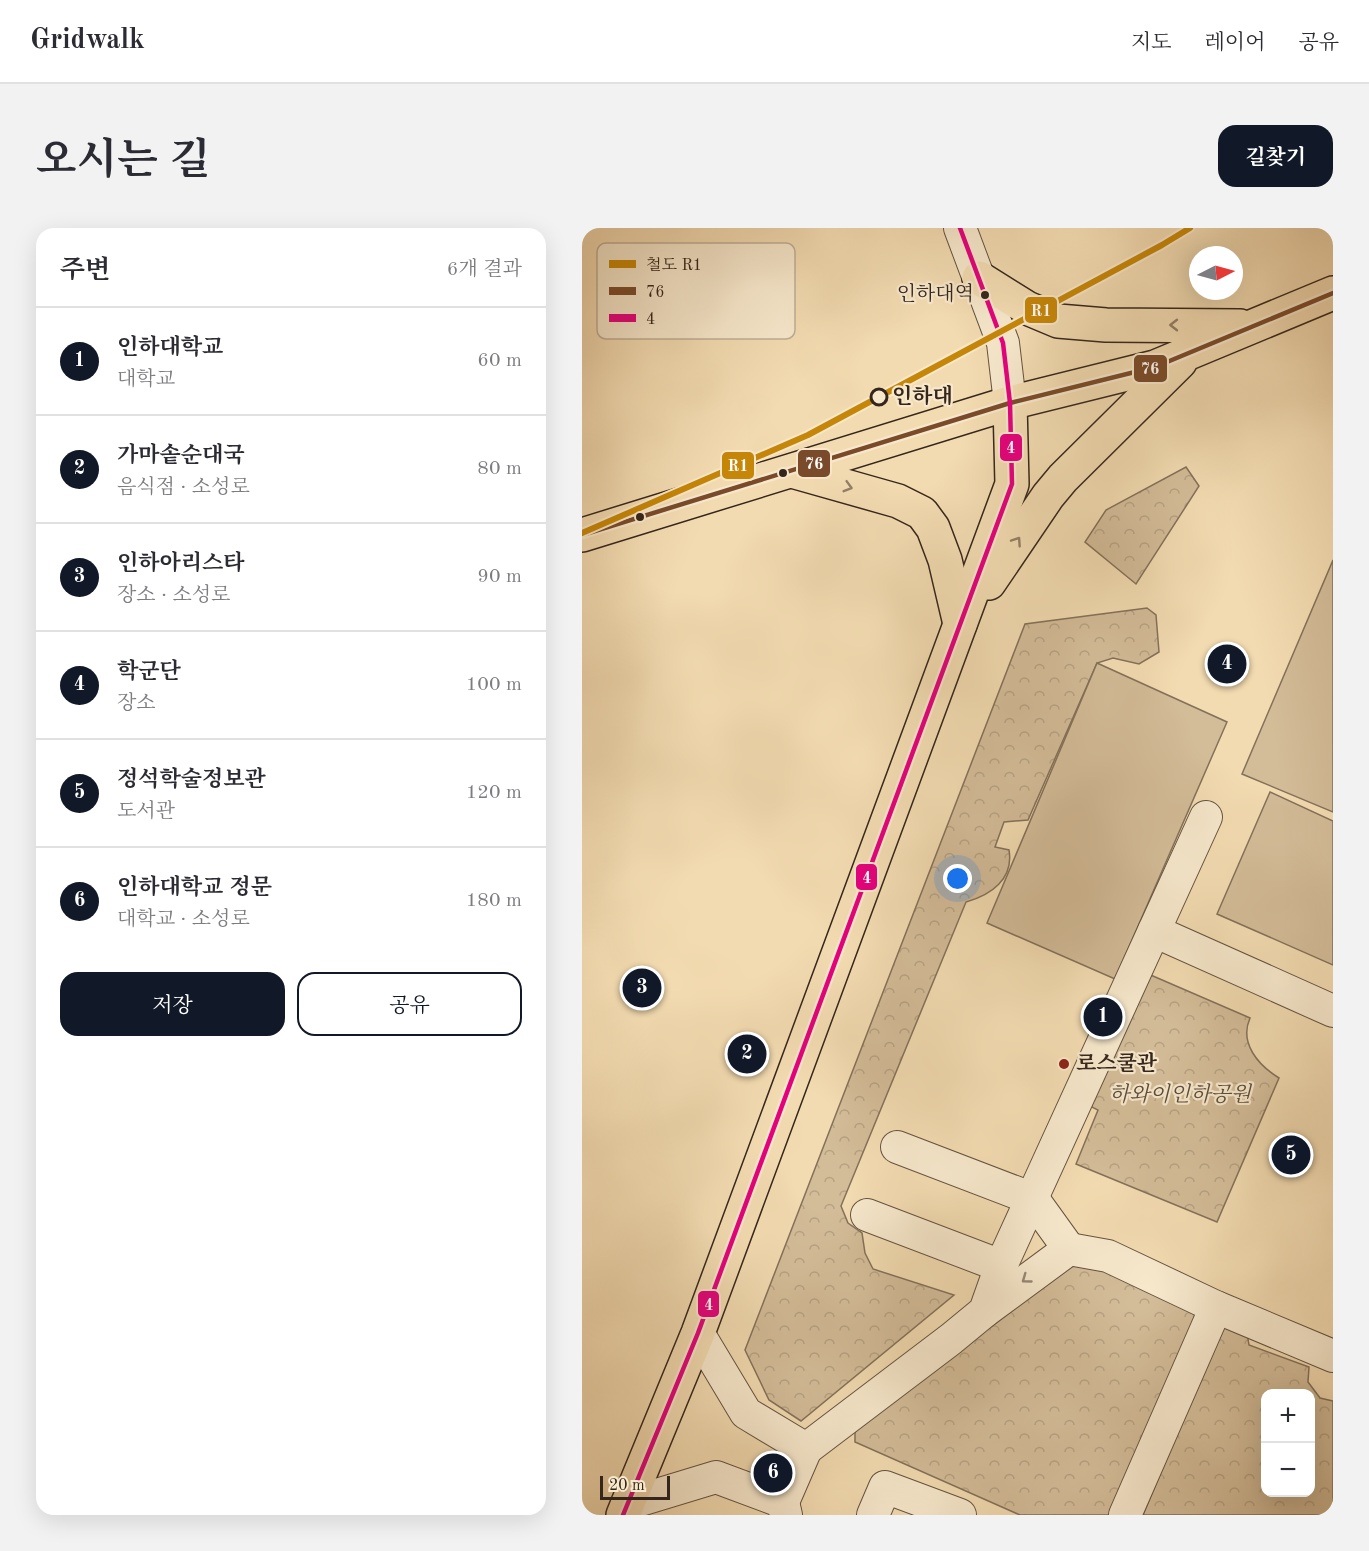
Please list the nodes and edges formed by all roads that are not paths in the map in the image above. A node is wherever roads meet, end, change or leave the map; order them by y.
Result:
1 (960, 228) edge
2 (979, 278) junction
3 (1333, 292) edge
4 (1254, 326) junction
5 (1189, 353) junction
6 (1010, 403) junction
7 (792, 471) junction
8 (582, 536) edge
9 (960, 624) junction
10 (1206, 817) dead end
11 (1154, 931) junction
12 (1333, 1011) edge
13 (897, 1147) dead end
14 (1034, 1198) junction
15 (867, 1215) dead end
16 (1069, 1249) junction
17 (1001, 1266) junction
18 (1216, 1307) junction
19 (985, 1311) junction
20 (698, 1333) junction
21 (1333, 1356) edge
22 (806, 1449) junction
23 (625, 1509) edge
24 (785, 1509) edge
25 (873, 1515) edge
26 (960, 1515) edge
27 (1125, 1515) edge

1 - 2 street
4 -> 2 main road
2 - 6 street
3 - 4 main road
4 - 5 main road
5 - 6 main road
9 -> 5 main road
6 - 7 main road
6 - 9 main road
7 - 8 main road
7 -> 9 main road
9 - 20 main road
10 - 11 street
11 - 12 street
11 - 14 street
13 - 14 street
14 - 16 street
14 - 17 street
15 - 17 street
16 - 18 street
16 -> 19 street
17 - 19 street
18 - 21 street
18 - 27 street
19 - 22 street
20 - 22 street
20 - 23 main road
22 - 24 street
23 - 24 street
25 - 26 street

